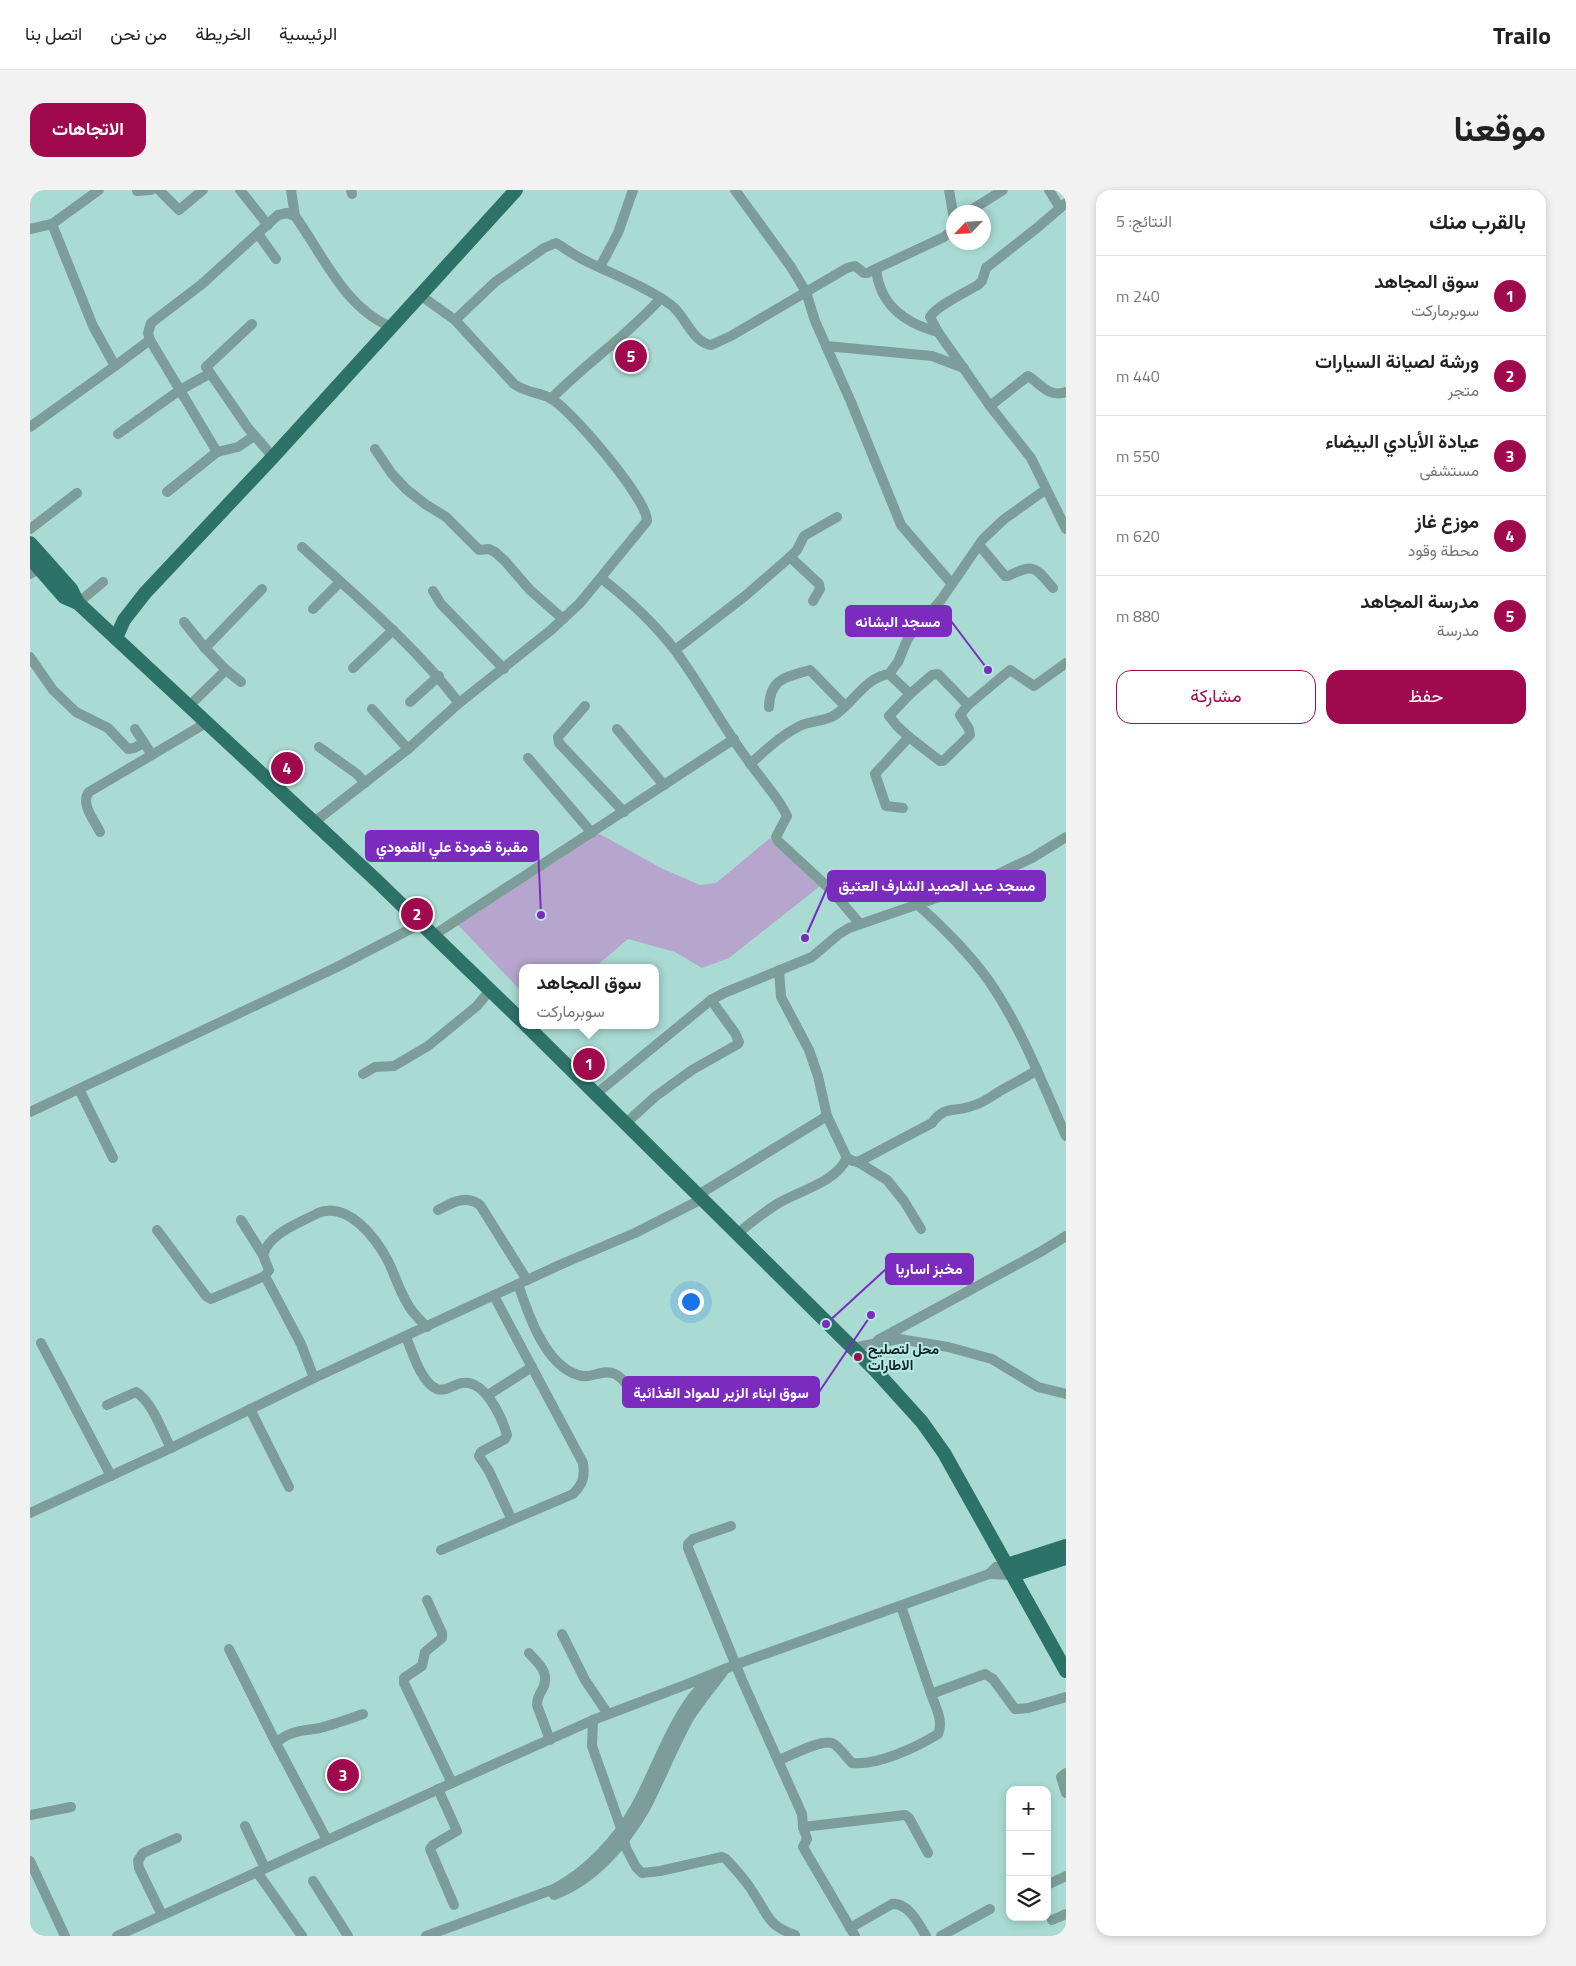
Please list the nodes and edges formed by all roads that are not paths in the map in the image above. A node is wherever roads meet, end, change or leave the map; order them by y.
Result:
1 (100, 190) edge
2 (151, 190) edge
3 (159, 190) edge
4 (203, 190) edge
5 (240, 190) edge
6 (291, 190) edge
7 (634, 190) edge
8 (735, 190) edge
9 (949, 190) edge
10 (1003, 190) edge
11 (1049, 190) edge
12 (137, 192) dead end
13 (510, 192) edge
14 (952, 205) edge
15 (979, 205) edge
16 (1063, 205) edge
17 (295, 216) junction
18 (52, 224) junction
19 (268, 225) junction
20 (30, 229) edge
21 (258, 234) junction
22 (946, 235) edge
23 (276, 259) dead end
24 (600, 267) junction
25 (876, 268) junction
26 (806, 292) junction
27 (420, 295) junction
28 (661, 298) junction
29 (455, 320) junction
30 (252, 324) dead end
31 (390, 327) junction
32 (938, 332) junction
33 (150, 340) junction
34 (826, 346) junction
35 (114, 366) junction
36 (964, 368) junction
37 (210, 374) junction
38 (180, 390) junction
39 (1066, 392) edge
40 (550, 398) junction
41 (990, 406) junction
42 (30, 427) edge
43 (118, 434) dead end
44 (254, 436) junction
45 (375, 449) dead end
46 (217, 452) junction
47 (273, 457) junction
48 (1045, 490) junction
49 (167, 492) dead end
50 (77, 493) dead end
51 (836, 517) dead end
52 (30, 528) edge
53 (1066, 529) edge
54 (30, 543) edge
55 (979, 545) junction
56 (302, 547) dead end
57 (790, 557) junction
58 (33, 567) edge
59 (601, 578) junction
60 (103, 582) dead end
61 (340, 582) junction
62 (952, 584) junction
63 (1054, 588) dead end
64 (262, 589) dead end
65 (433, 591) dead end
66 (813, 601) dead end
67 (78, 603) junction
68 (314, 609) dead end
69 (127, 615) junction
70 (563, 618) junction
71 (184, 622) dead end
72 (99, 623) junction
73 (393, 630) junction
74 (116, 638) junction
75 (205, 648) junction
76 (674, 650) junction
77 (30, 656) edge
78 (1066, 663) edge
79 (353, 668) dead end
80 (504, 669) junction
81 (226, 670) junction
82 (889, 674) junction
83 (439, 676) junction
84 (242, 682) dead end
85 (910, 694) junction
86 (410, 702) dead end
87 (459, 703) junction
88 (968, 705) junction
89 (188, 706) junction
90 (584, 706) dead end
91 (769, 706) dead end
92 (845, 706) junction
93 (372, 709) dead end
94 (206, 723) junction
95 (134, 729) dead end
96 (617, 729) dead end
97 (909, 737) junction
98 (734, 739) junction
99 (144, 743) junction
100 (319, 747) dead end
101 (408, 749) junction
102 (152, 755) junction
103 (528, 758) dead end
104 (750, 764) junction
105 (364, 782) junction
106 (664, 785) junction
107 (903, 808) dead end
108 (624, 812) junction
109 (313, 823) junction
110 (100, 832) dead end
111 (592, 833) junction
112 (1066, 837) edge
113 (918, 905) junction
114 (422, 923) junction
115 (860, 924) junction
116 (434, 935) junction
117 (780, 970) junction
118 (490, 990) junction
119 (711, 1000) junction
120 (519, 1018) edge
121 (530, 1029) edge
122 (1037, 1070) junction
123 (363, 1074) dead end
124 (79, 1089) junction
125 (596, 1094) junction
126 (30, 1112) edge
127 (827, 1116) junction
128 (626, 1123) junction
129 (1066, 1136) edge
130 (113, 1158) dead end
131 (847, 1158) junction
132 (858, 1162) junction
133 (700, 1197) junction
134 (438, 1210) dead end
135 (241, 1220) dead end
136 (921, 1229) dead end
137 (157, 1230) dead end
138 (737, 1234) junction
139 (1066, 1236) edge
140 (263, 1255) junction
141 (265, 1276) junction
142 (523, 1282) junction
143 (494, 1296) junction
144 (426, 1327) junction
145 (406, 1336) junction
146 (41, 1343) dead end
147 (871, 1345) junction
148 (852, 1348) junction
149 (532, 1367) junction
150 (314, 1378) junction
151 (1066, 1394) edge
152 (488, 1395) junction
153 (651, 1396) dead end
154 (107, 1405) dead end
155 (250, 1409) junction
156 (171, 1448) junction
157 (111, 1476) junction
158 (289, 1487) dead end
159 (30, 1513) edge
160 (512, 1520) junction
161 (731, 1526) dead end
162 (1066, 1546) edge
163 (441, 1550) dead end
164 (1066, 1558) edge
165 (1010, 1570) junction
166 (427, 1600) dead end
167 (901, 1606) junction
168 (562, 1634) dead end
169 (229, 1649) dead end
170 (529, 1653) dead end
171 (732, 1665) junction
172 (716, 1671) junction
173 (1066, 1671) edge
174 (930, 1694) junction
175 (1066, 1697) edge
176 (363, 1714) dead end
177 (608, 1714) junction
178 (593, 1720) junction
179 (550, 1740) junction
180 (276, 1743) junction
181 (779, 1760) junction
182 (1066, 1773) edge
183 (452, 1783) junction
184 (438, 1789) junction
185 (1066, 1793) edge
186 (71, 1807) dead end
187 (30, 1815) edge
188 (245, 1826) dead end
189 (803, 1826) junction
190 (623, 1833) junction
191 (177, 1838) dead end
192 (327, 1840) junction
193 (928, 1853) dead end
194 (30, 1861) edge
195 (261, 1870) junction
196 (1066, 1876) edge
197 (313, 1881) dead end
198 (1051, 1883) edge
199 (454, 1905) dead end
200 (990, 1909) dead end
201 (1066, 1914) edge
202 (162, 1915) junction
203 (1052, 1920) dead end
204 (853, 1932) edge
205 (795, 1934) dead end
206 (436, 1935) edge
207 (66, 1936) edge
208 (117, 1936) edge
209 (302, 1936) edge
210 (348, 1936) edge
211 (926, 1936) edge
212 (941, 1936) edge

1 - 18 street
2 - 12 street
3 - 4 street
5 - 19 street
6 - 17 street
7 - 24 street
8 - 26 street
9 - 14 street
10 - 15 street
11 - 16 street
13 - 27 main road
16 - 32 street
17 - 19 street
17 - 31 street
18 - 20 street
18 - 35 street
19 - 21 street
21 - 23 street
21 - 33 street
22 - 25 street
24 - 28 street
24 - 29 street
25 - 26 street
25 - 32 street
26 - 28 street
26 - 34 street
27 - 29 street
27 - 31 main road
28 - 40 street
29 - 40 street
30 - 37 street
31 - 47 main road
32 - 36 street
33 - 35 street
33 - 38 street
34 - 36 street
34 - 62 street
35 - 42 street
36 - 41 street
37 - 38 street
37 - 44 street
38 - 43 street
38 - 46 street
39 - 41 street
40 - 59 street
41 - 48 street
44 - 46 street
44 - 47 street
45 - 70 street
46 - 49 street
47 - 69 main road
48 - 53 street
48 - 55 street
50 - 52 street
51 - 57 street
54 - 67 main road
55 - 62 street
55 - 63 street
56 - 61 street
57 - 66 street
57 - 76 street
58 - 67 main road
59 - 70 street
59 - 76 street
60 - 67 street
61 - 68 street
61 - 73 street
62 - 82 street
64 - 75 street
65 - 80 street
67 - 72 main road
69 - 72 main road
69 - 74 main road
70 - 80 street
71 - 75 street
72 - 74 main road
73 - 79 street
73 - 83 street
74 - 89 main road
75 - 81 street
76 - 98 street
77 - 99 street
78 - 88 street
80 - 87 street
81 - 84 street
81 - 89 street
82 - 85 street
82 - 92 street
83 - 86 street
83 - 87 street
85 - 88 street
85 - 97 street
87 - 101 street
88 - 97 street
89 - 94 main road
90 - 108 street
91 - 92 street
92 - 104 street
93 - 101 street
94 - 102 street
94 - 109 main road
95 - 99 street
96 - 106 street
97 - 107 street
98 - 104 street
98 - 106 street
99 - 102 street
100 - 105 street
101 - 105 street
102 - 110 street
103 - 111 street
104 - 115 street
105 - 109 street
106 - 108 street
108 - 111 street
109 - 114 main road
111 - 116 street
112 - 113 street
113 - 115 street
113 - 122 street
114 - 116 main road
114 - 124 street
115 - 117 street
116 - 118 main road
117 - 119 street
117 - 127 street
118 - 120 main road
118 - 123 street
119 - 125 street
119 - 128 street
121 - 125 main road
122 - 129 street
122 - 132 street
124 - 126 street
124 - 130 street
125 - 128 main road
127 - 131 street
127 - 133 street
128 - 133 main road
131 - 132 street
131 - 138 street
132 - 136 street
133 - 138 main road
133 - 142 street
134 - 142 street
135 - 140 street
137 - 141 street
138 - 148 main road
139 - 147 street
140 - 141 street
140 - 144 street
141 - 150 street
142 - 143 street
142 - 153 street
143 - 144 street
143 - 149 street
144 - 145 street
145 - 150 street
145 - 152 street
146 - 157 street
147 - 148 street
147 - 151 street
148 - 165 main road
149 - 152 street
149 - 160 street
150 - 155 street
152 - 160 street
154 - 156 street
155 - 156 street
155 - 158 street
156 - 157 street
157 - 159 street
160 - 163 street
161 - 171 street
162 - 165 main road
164 - 165 main road
165 - 167 street
165 - 173 main road
166 - 183 street
167 - 171 street
167 - 174 street
168 - 177 street
169 - 180 street
170 - 179 street
171 - 172 street
171 - 181 street
171 - 190 street
172 - 177 street
172 - 190 street
174 - 175 street
174 - 181 street
176 - 180 street
177 - 178 street
178 - 179 street
178 - 190 street
179 - 183 street
180 - 192 street
181 - 189 street
182 - 185 street
183 - 184 street
184 - 192 street
184 - 199 street
186 - 187 street
188 - 195 street
189 - 193 street
189 - 204 street
190 - 205 street
190 - 206 street
191 - 202 street
192 - 195 street
194 - 207 street
195 - 202 street
195 - 209 street
196 - 198 street
197 - 210 street
200 - 212 street
201 - 203 street
202 - 208 street
204 - 211 street

